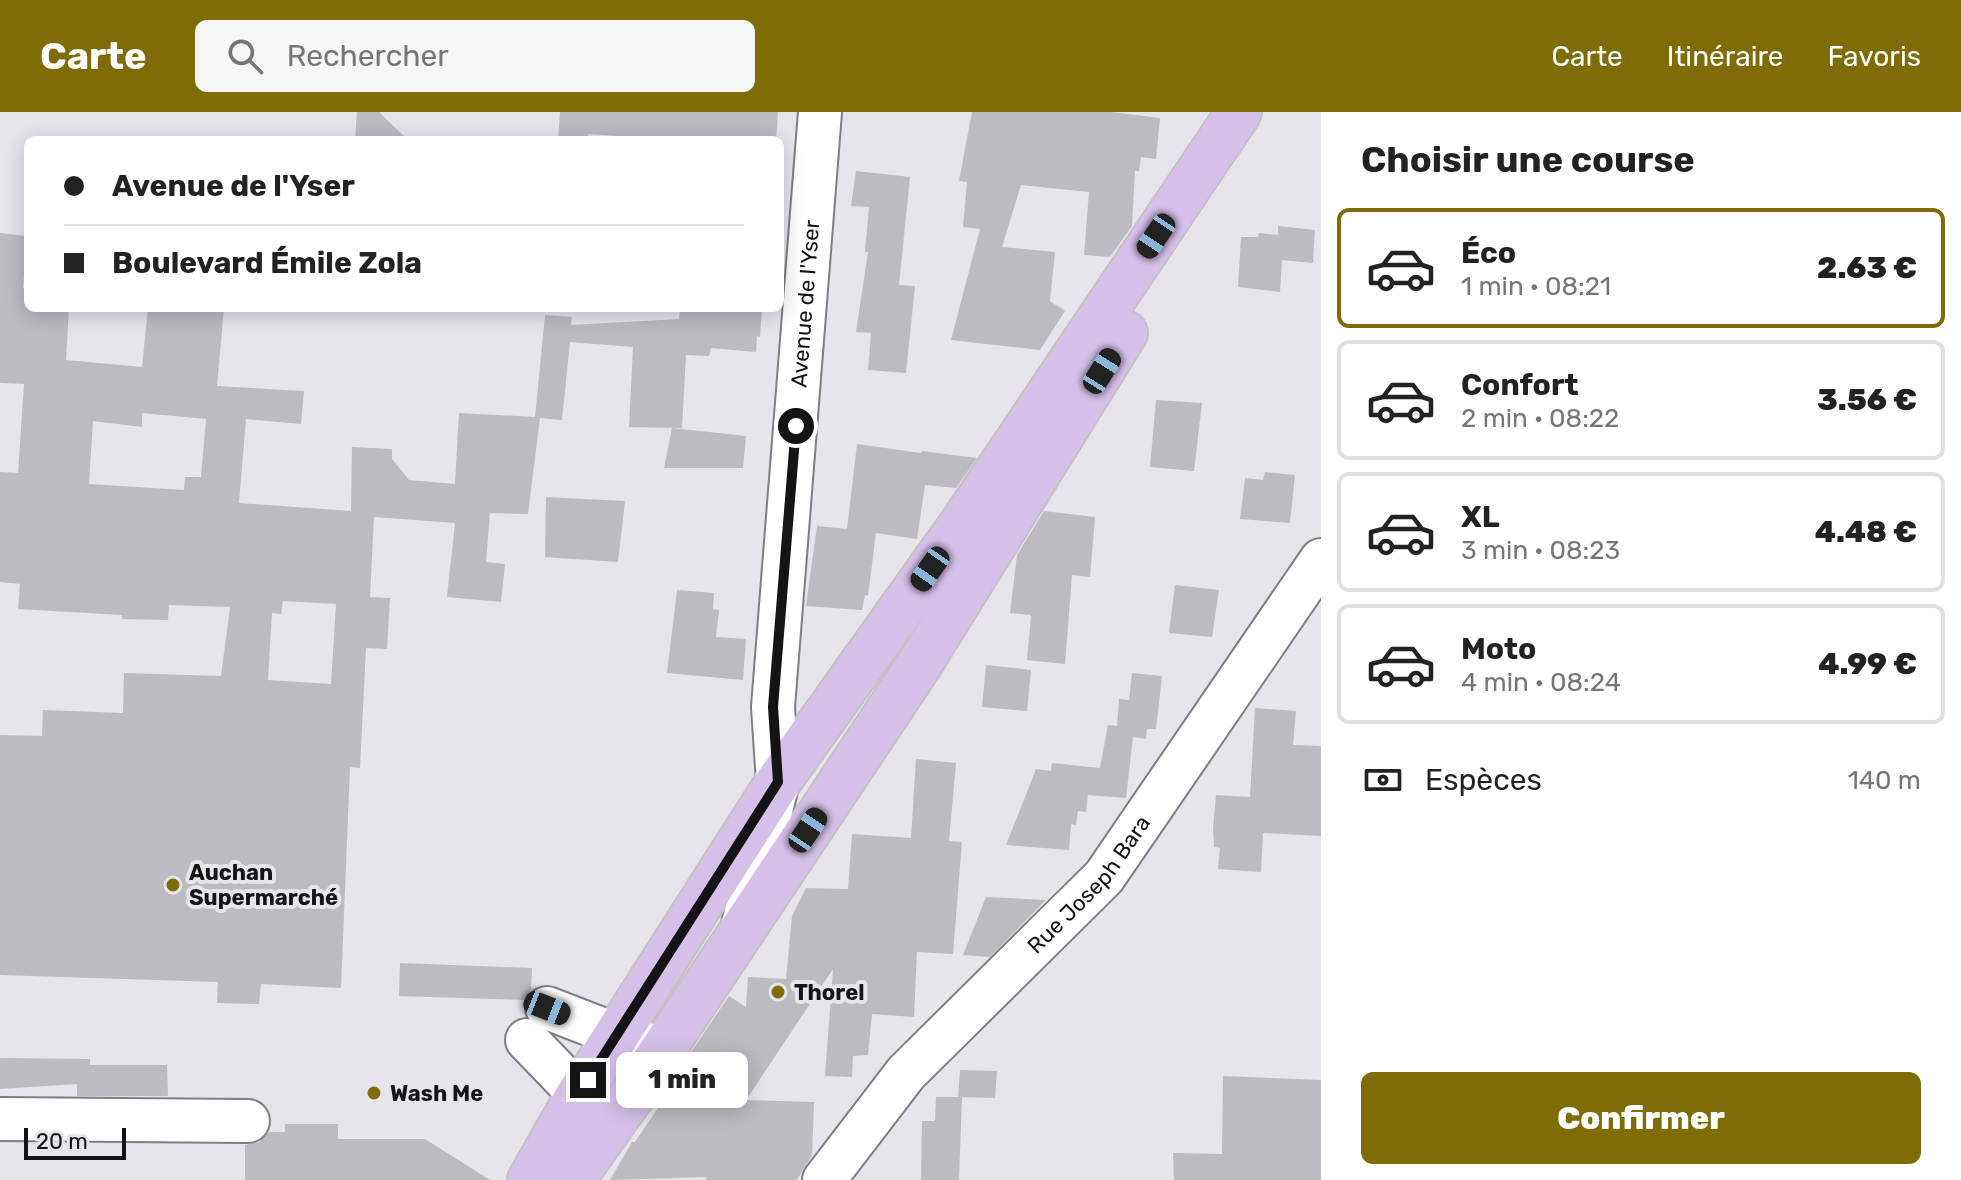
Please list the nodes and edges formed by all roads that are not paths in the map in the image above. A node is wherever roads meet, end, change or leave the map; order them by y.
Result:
1 (820, 112) edge
2 (1239, 112) edge
3 (1273, 112) edge
4 (1321, 560) edge
5 (778, 782) junction
6 (840, 782) junction
7 (743, 926) junction
8 (617, 1035) junction
9 (663, 1049) junction
10 (579, 1094) junction
11 (0, 1119) edge
12 (248, 1121) dead end
13 (530, 1180) edge
14 (572, 1180) edge
15 (824, 1180) edge

1 - 5 street, Avenue de l'Yser
2 - 5 main road
3 - 6 main road
4 - 15 street, Rue Joseph Bara
5 - 6 street
5 - 7 street, Avenue de l'Yser
5 - 8 main road
6 - 7 main road
7 - 9 main road
8 - 9 street
8 - 10 main road
8 - 10 street
9 - 14 main road
10 - 13 main road
11 - 12 street

